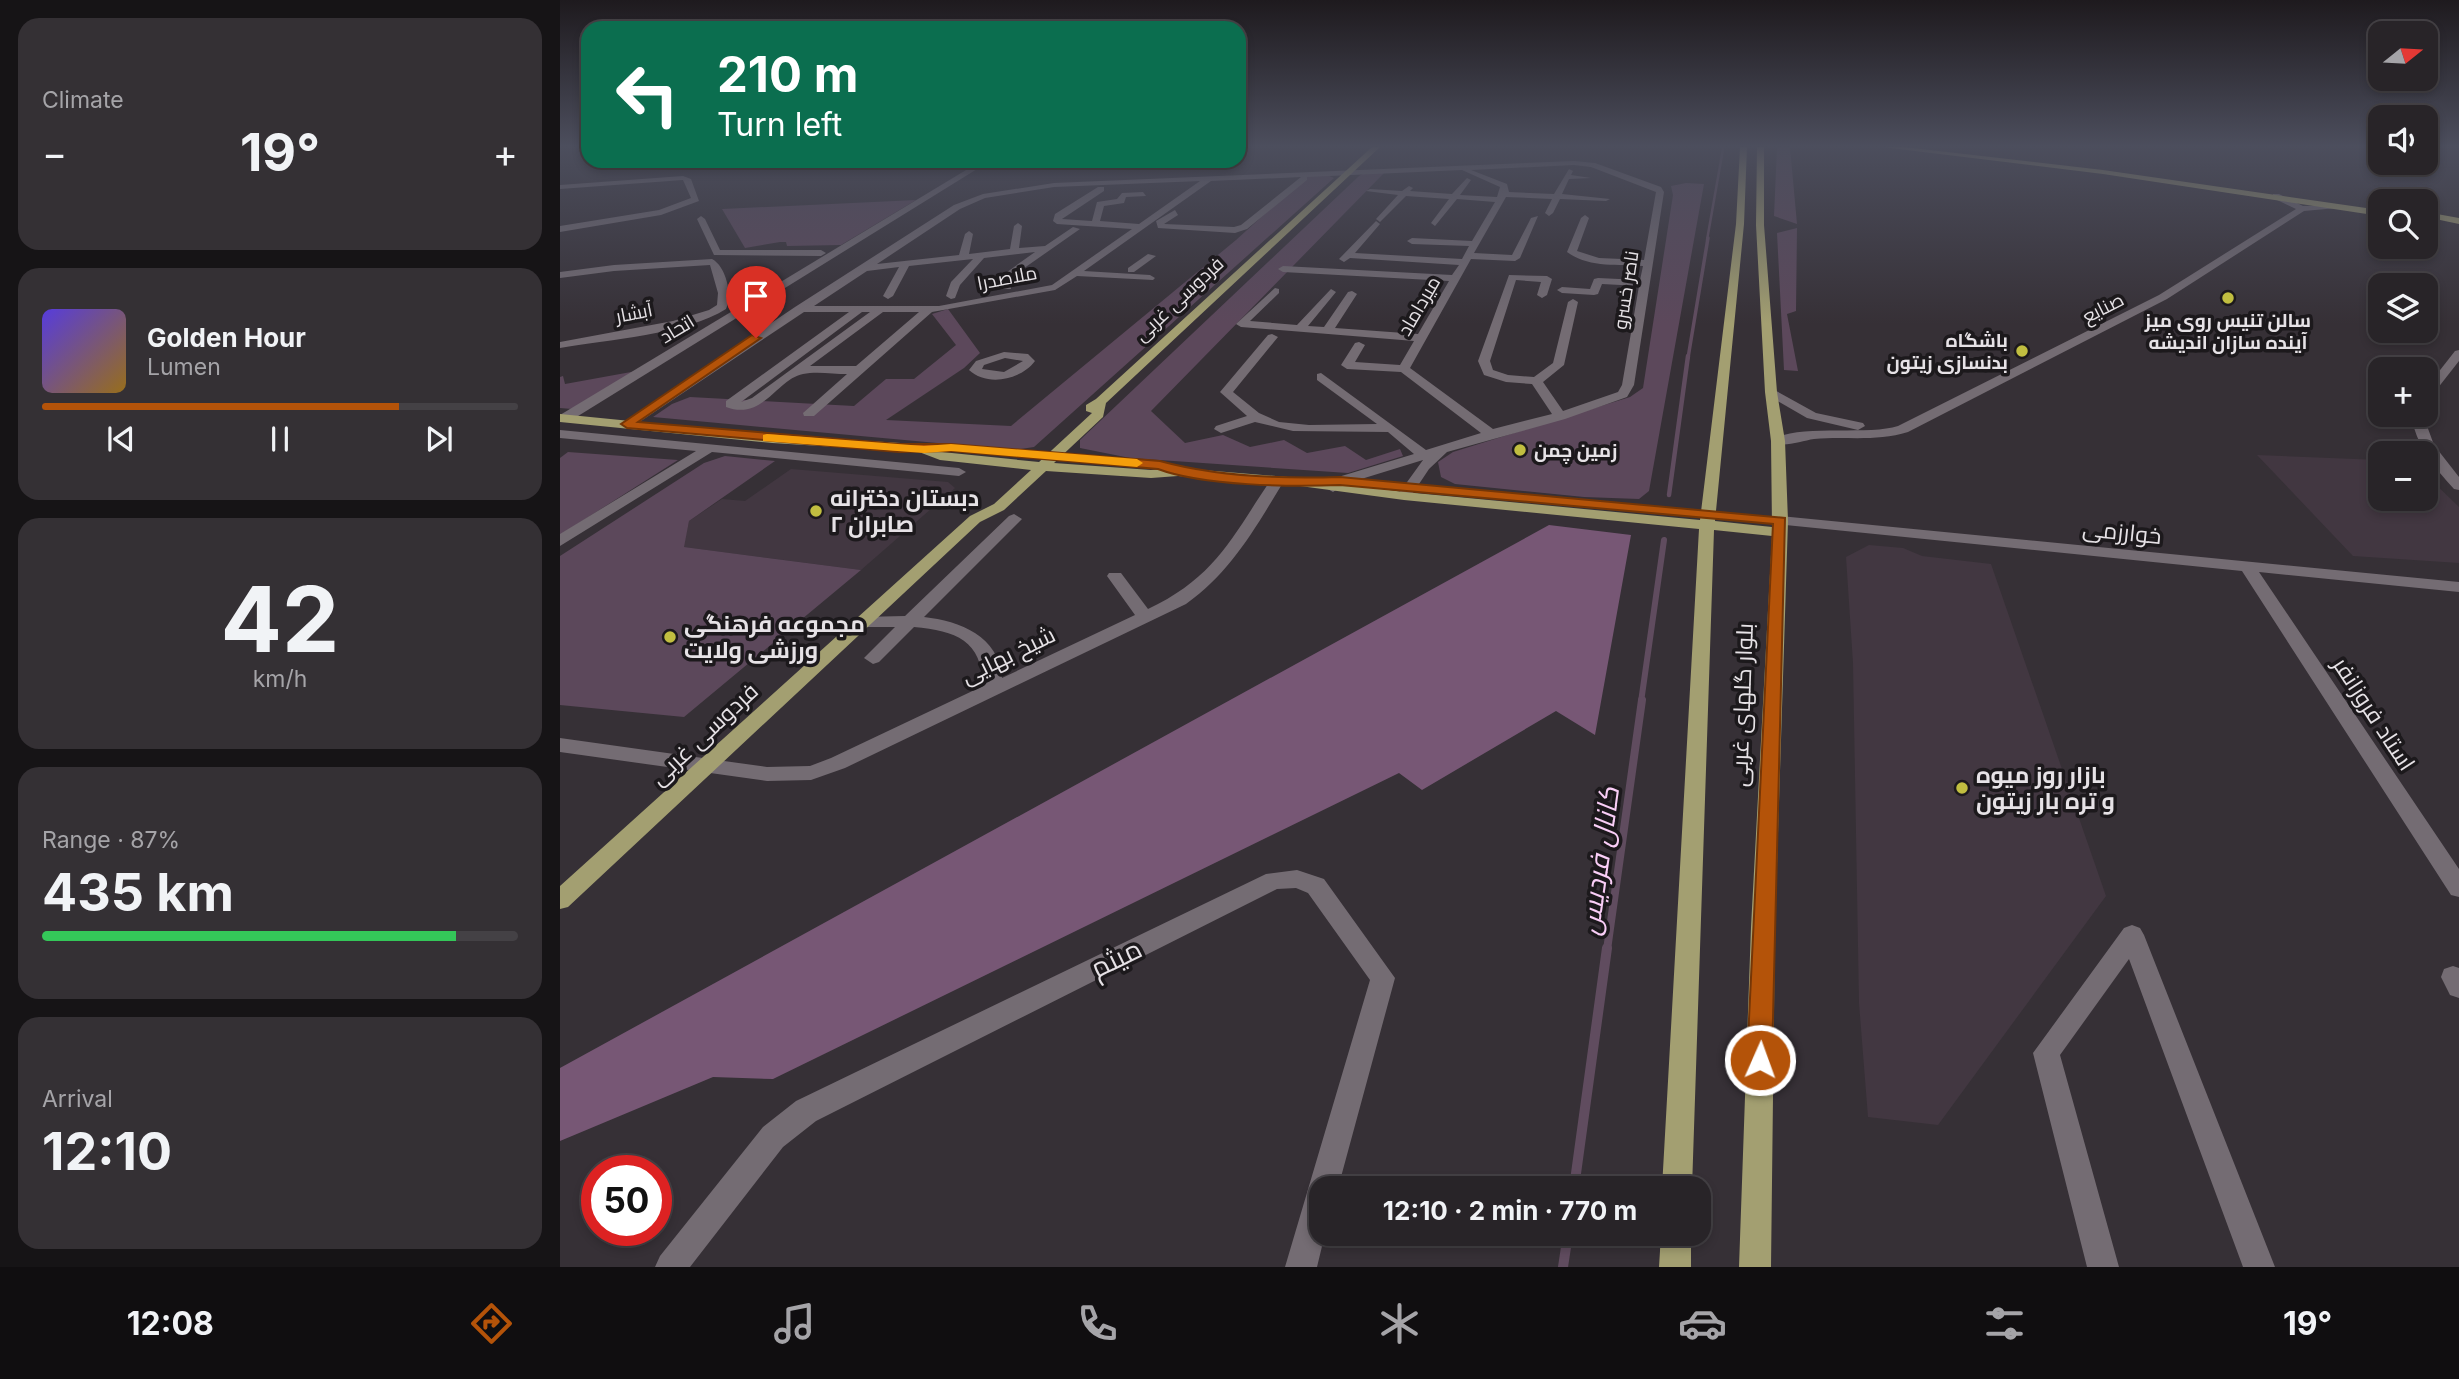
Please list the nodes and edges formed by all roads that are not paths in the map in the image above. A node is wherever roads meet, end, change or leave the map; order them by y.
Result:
1 (682, 206) edge
2 (912, 206) edge
3 (959, 206) edge
4 (1071, 206) edge
5 (1099, 206) edge
6 (1170, 206) edge
7 (1185, 206) edge
8 (1270, 206) edge
9 (1314, 206) edge
10 (1393, 206) edge
11 (1447, 206) edge
12 (1497, 206) edge
13 (1552, 206) edge
14 (1658, 206) edge
15 (1745, 206) edge
16 (1756, 206) edge
17 (2296, 206) edge
18 (2339, 206) edge
19 (2344, 207) junction
20 (2302, 209) junction
21 (2368, 211) edge
22 (1549, 213) dead end
23 (1535, 218) dead end
24 (1585, 218) dead end
25 (701, 219) dead end
26 (2438, 220) edge
27 (1435, 223) dead end
28 (2459, 224) edge
29 (1095, 225) junction
30 (1018, 226) dead end
31 (1141, 226) junction
32 (560, 229) edge
33 (1076, 229) dead end
34 (969, 234) dead end
35 (1412, 241) dead end
36 (1475, 244) junction
37 (1051, 247) junction
38 (1014, 251) junction
39 (717, 253) junction
40 (821, 253) dead end
41 (1348, 255) junction
42 (963, 256) junction
43 (981, 256) junction
44 (1151, 256) dead end
45 (1466, 259) junction
46 (705, 261) junction
47 (1648, 263) junction
48 (905, 264) junction
49 (864, 266) junction
50 (1283, 269) dead end
51 (1334, 269) junction
52 (1078, 270) junction
53 (1131, 270) junction
54 (560, 275) edge
55 (1395, 275) junction
56 (1455, 278) junction
57 (1644, 283) junction
58 (1388, 285) dead end
59 (1317, 286) dead end
60 (1007, 287) dead end
61 (1562, 290) dead end
62 (1275, 291) dead end
63 (1331, 292) dead end
64 (1352, 294) dead end
65 (1542, 295) dead end
66 (888, 296) dead end
67 (951, 296) dead end
68 (1573, 302) dead end
69 (799, 309) junction
70 (860, 309) junction
71 (881, 309) junction
72 (929, 309) junction
73 (1300, 328) junction
74 (1327, 331) junction
75 (1272, 337) dead end
76 (1421, 338) junction
77 (560, 345) edge
78 (1359, 345) dead end
79 (2459, 353) edge
80 (811, 360) junction
81 (869, 361) junction
82 (1404, 369) junction
83 (798, 370) junction
84 (859, 370) junction
85 (1321, 377) dead end
86 (2438, 379) edge
87 (1536, 381) junction
88 (1771, 392) junction
89 (809, 413) dead end
90 (1560, 416) junction
91 (1258, 417) junction
92 (562, 418) edge
93 (627, 424) junction
94 (1913, 424) junction
95 (2419, 427) edge
96 (1391, 428) junction
97 (1221, 429) dead end
98 (1491, 434) junction
99 (562, 436) edge
100 (772, 439) junction
101 (1779, 442) junction
102 (710, 448) junction
103 (1444, 448) junction
104 (1423, 454) junction
105 (1039, 460) junction
106 (960, 472) dead end
107 (1277, 481) junction
108 (1336, 484) junction
109 (2459, 486) edge
110 (1406, 492) junction
111 (1651, 518) junction
112 (1708, 518) junction
113 (1014, 519) dead end
114 (1780, 526) junction
115 (560, 541) edge
116 (1706, 549) junction
117 (2248, 568) junction
118 (1115, 576) dead end
119 (2459, 587) edge
120 (1145, 617) junction
121 (861, 622) junction
122 (911, 622) junction
123 (873, 658) dead end
124 (993, 690) junction
125 (560, 745) edge
126 (705, 766) junction
127 (2459, 888) edge
128 (560, 900) edge
129 (1326, 1176) edge
130 (1678, 1176) edge
131 (1309, 1238) edge
132 (1676, 1246) edge
133 (671, 1267) edge
134 (1301, 1267) edge
135 (1675, 1267) edge
136 (1755, 1267) edge
137 (2103, 1267) edge
138 (2259, 1267) edge

1 - 32 street
2 - 92 street, اتحاد
3 - 49 street
4 - 29 street
5 - 29 street
6 - 31 street, ملاصدرا
7 - 8 street
9 - 105 main road, فردوسی غربی
10 - 41 street
11 - 27 street
12 - 36 street, میرداماد
13 - 22 street
14 - 47 street, ناصر خسرو
15 - 112 main road, بلوار گلهای غربی
16 - 88 main road, بلوار گلهای غربی
17 - 20 street
18 - 19 main road
19 - 20 street
19 - 21 main road
20 - 94 street, صنایع
23 - 45 street
24 - 47 street
25 - 39 street
26 - 28 main road
29 - 31 street
30 - 38 street
31 - 52 street, ملاصدرا
33 - 37 street
34 - 42 street
35 - 36 street
36 - 45 street, میرداماد
37 - 38 street, ملاصدرا
37 - 60 street
38 - 42 street
38 - 43 street, ملاصدرا
39 - 40 street
39 - 46 street
41 - 45 street
41 - 51 street
42 - 43 street, ملاصدرا
42 - 48 street, ملاصدرا
42 - 49 street
43 - 67 street
44 - 53 street
45 - 56 street, میرداماد
46 - 54 street, آبشار
46 - 77 street, آبشار
47 - 57 street, ناصر خسرو
48 - 49 street, ملاصدرا
48 - 66 street
49 - 69 street
50 - 51 street
51 - 55 street
51 - 59 street
52 - 53 street
52 - 53 street
52 - 72 street, ملاصدرا
55 - 56 street
55 - 58 street
56 - 76 street, میرداماد
57 - 61 street
57 - 90 street, ناصر خسرو
62 - 73 street
63 - 73 street
64 - 74 street
65 - 87 street
68 - 87 street
69 - 70 street, ملاصدرا
69 - 93 street
70 - 71 street, ملاصدرا
70 - 83 street
71 - 72 street, ملاصدرا
71 - 80 street
72 - 81 street
73 - 74 street
74 - 76 street
75 - 91 street
76 - 82 street, میرداماد
78 - 82 street
79 - 86 street
80 - 81 street
80 - 83 street
81 - 84 street
82 - 98 street, میرداماد
83 - 84 street
84 - 89 street
85 - 96 street
87 - 90 street
88 - 94 street
88 - 101 main road, بلوار گلهای غربی
90 - 98 street, ناصر خسرو
91 - 96 street
91 - 97 street
92 - 93 main road
93 - 100 main road
94 - 101 street
95 - 109 street
96 - 104 street
98 - 103 street, ناصر خسرو
99 - 102 street
100 - 102 street
100 - 105 main road
101 - 114 main road, بلوار گلهای غربی
102 - 106 street
102 - 115 street
103 - 104 street, ناصر خسرو
103 - 110 street
104 - 108 street, ناصر خسرو
105 - 107 main road
105 - 121 main road, فردوسی غربی
107 - 108 main road
107 - 120 street, شیخ بهایی
108 - 110 main road
110 - 111 main road
110 - 112 main road
111 - 112 main road
111 - 116 main road
112 - 114 main road
112 - 116 main road, بلوار گلهای غربی
113 - 122 street
114 - 117 street, خوارزمی
114 - 136 main road, بلوار گلهای غربی
116 - 130 main road, بلوار گلهای غربی
117 - 119 street, خوارزمی
117 - 127 street, استاد فروزانفر
118 - 120 street
120 - 124 street, شیخ بهایی
121 - 122 street
121 - 126 main road, فردوسی غربی
122 - 123 street
122 - 124 street
124 - 126 street, شیخ بهایی
125 - 126 street, شیخ بهایی
126 - 128 main road, فردوسی غربی
129 - 133 street, میثم
131 - 134 street
132 - 135 main road
137 - 138 street

